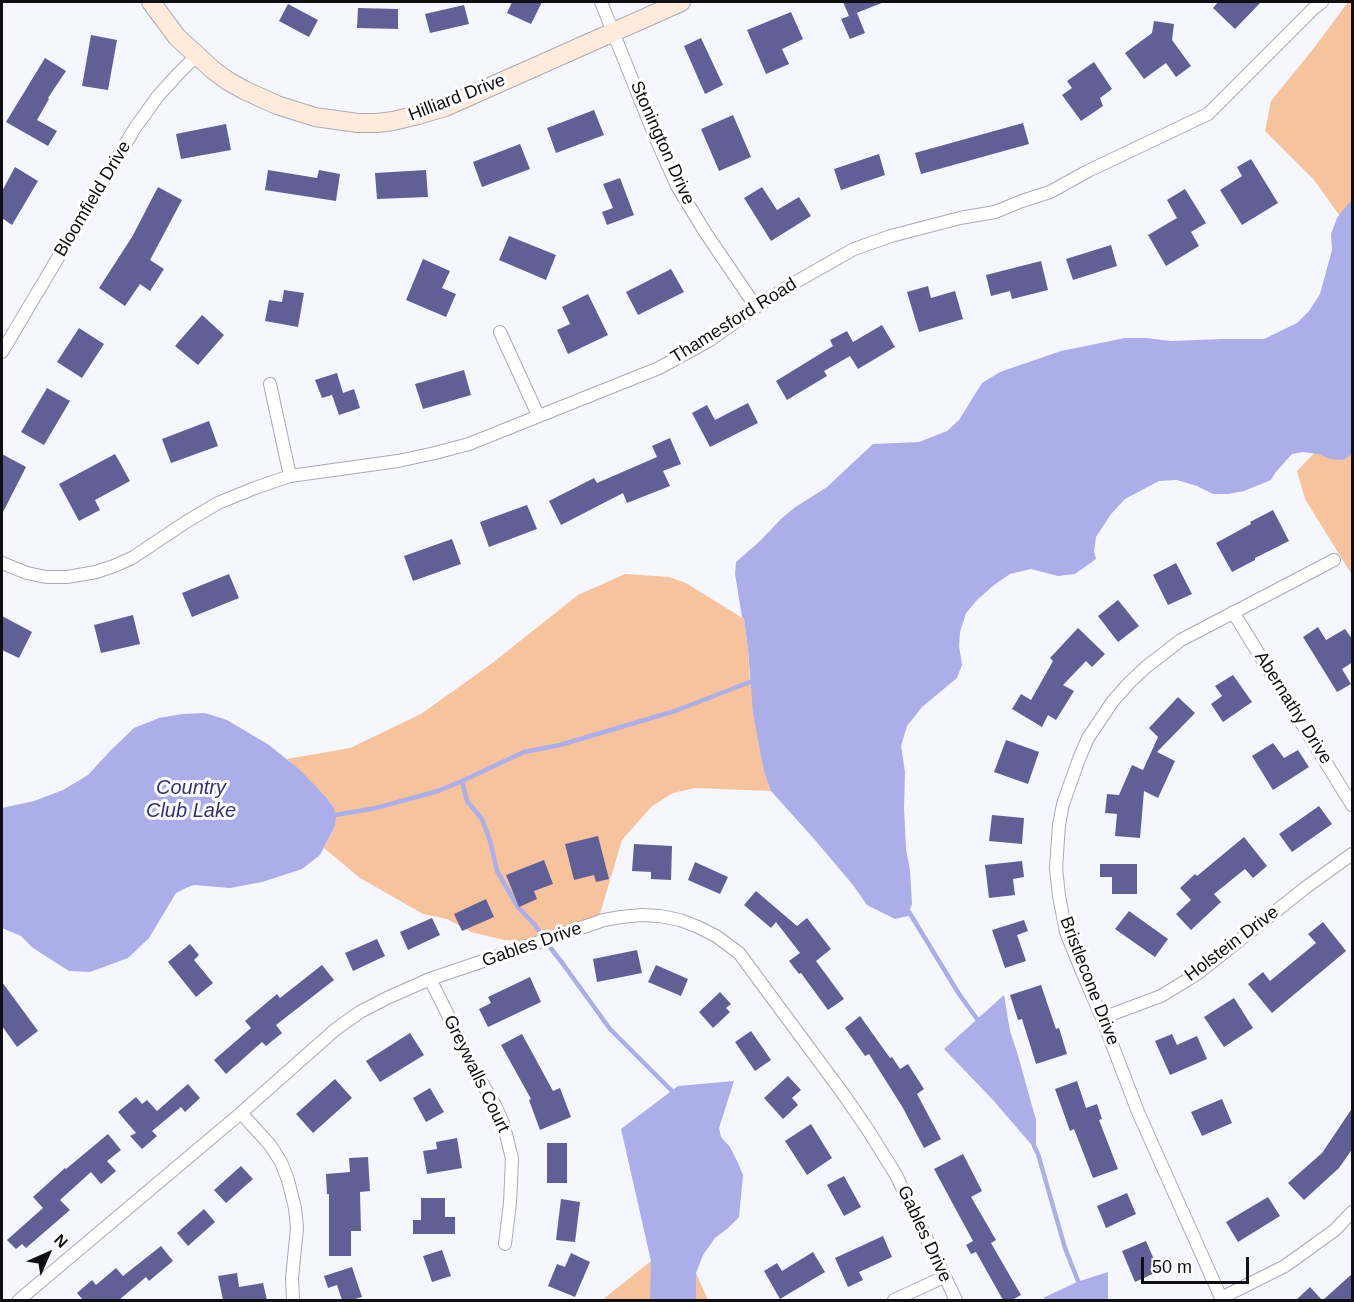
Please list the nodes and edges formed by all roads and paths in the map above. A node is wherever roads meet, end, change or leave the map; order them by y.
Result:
1 (152, 2) edge
2 (601, 2) edge
3 (681, 2) edge
4 (1322, 2) edge
5 (614, 32) junction
6 (197, 55) junction
7 (756, 307) junction
8 (500, 332) dead end
9 (2, 352) edge
10 (270, 384) dead end
11 (538, 416) junction
12 (290, 476) junction
13 (1334, 560) dead end
14 (2, 563) edge
15 (1233, 612) junction
16 (1353, 805) edge
17 (1353, 854) edge
18 (430, 979) junction
19 (1102, 1018) junction
20 (241, 1113) junction
21 (1353, 1212) edge
22 (505, 1244) dead end
23 (944, 1278) junction
24 (1222, 1299) edge
25 (19, 1300) edge
26 (293, 1300) edge
27 (894, 1300) edge
28 (956, 1300) edge

1 - 6 street, Hilliard Drive
2 - 5 street, Stonington Drive
3 - 5 street, Hilliard Drive
4 - 7 street, Thamesford Road
5 - 6 street, Hilliard Drive
5 - 7 street, Stonington Drive
6 - 9 street, Bloomfield Drive
7 - 11 street, Thamesford Road
8 - 11 street
10 - 12 street
11 - 12 street, Thamesford Road
12 - 14 street, Thamesford Road
13 - 15 street, Bristlecone Drive
15 - 16 street, Abernathy Drive
15 - 19 street, Bristlecone Drive
17 - 19 street, Holstein Drive
18 - 20 street, Gables Drive
18 - 22 street, Greywalls Court
18 - 23 street, Gables Drive
19 - 24 street, Bristlecone Drive
20 - 25 street, Gables Drive
20 - 26 street
21 - 24 street
23 - 27 street
23 - 28 street, Gables Drive

